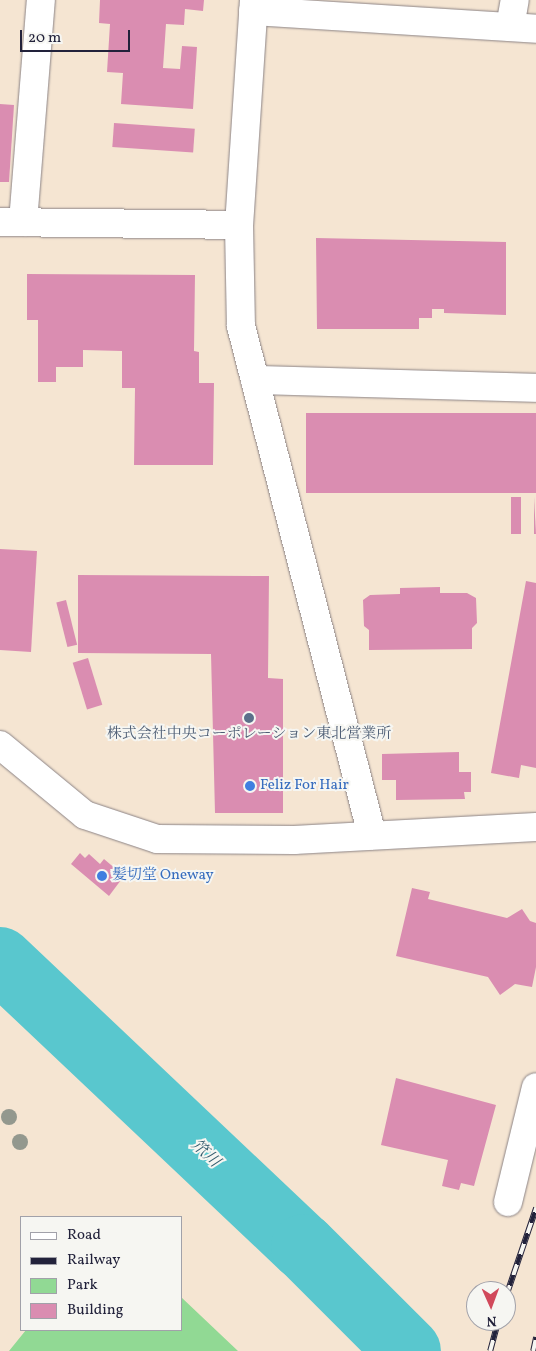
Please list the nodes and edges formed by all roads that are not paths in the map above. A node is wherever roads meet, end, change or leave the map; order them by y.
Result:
1 (42, 0) edge
2 (515, 0) edge
3 (253, 5) edge
4 (523, 28) edge
5 (12, 222) edge
6 (239, 224) junction
7 (255, 380) junction
8 (536, 388) edge
9 (0, 745) edge
10 (536, 828) edge
11 (372, 836) junction
12 (536, 1087) edge
13 (508, 1202) dead end

1 - 5 street
2 - 4 street
3 - 4 street
3 - 6 street
5 - 6 street
6 - 7 street
7 - 8 street
7 - 11 street
9 - 11 street
10 - 11 street
12 - 13 street

